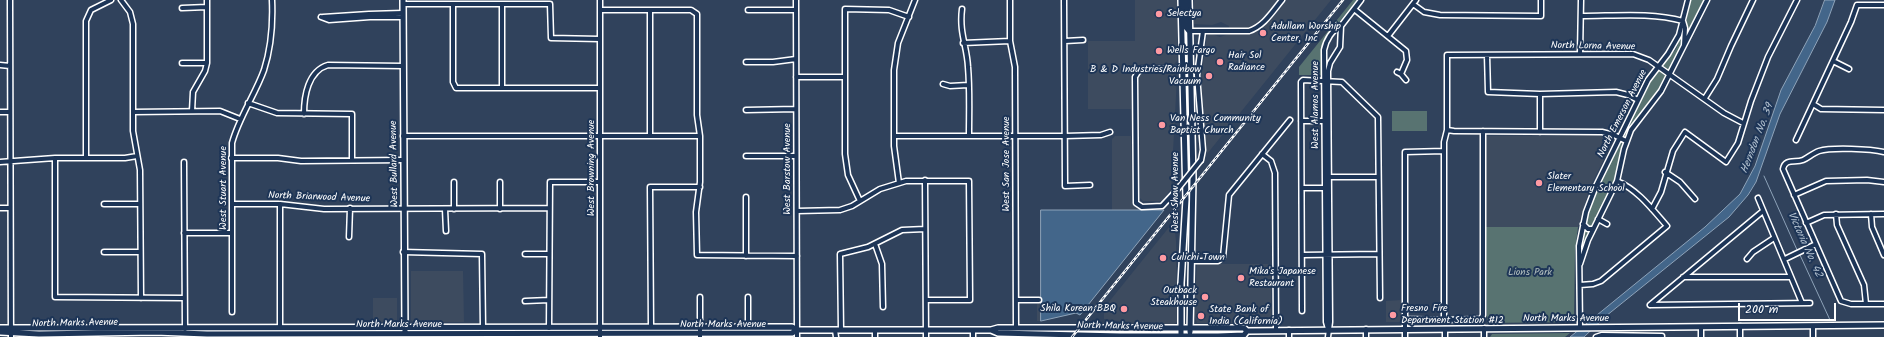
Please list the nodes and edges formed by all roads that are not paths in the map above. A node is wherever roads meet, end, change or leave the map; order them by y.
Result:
1 (10, 0) edge
2 (110, 0) edge
3 (120, 0) edge
4 (207, 0) edge
5 (272, 0) edge
6 (600, 0) edge
7 (796, 0) edge
8 (914, 0) edge
9 (1010, 0) edge
10 (1064, 0) edge
11 (1182, 0) edge
12 (1185, 0) edge
13 (1189, 0) edge
14 (1282, 0) edge
15 (1361, 0) edge
16 (1416, 0) edge
17 (1542, 0) edge
18 (1581, 0) edge
19 (1688, 0) edge
20 (1707, 0) edge
21 (1754, 0) edge
22 (1797, 0) edge
23 (403, 2) edge
24 (1413, 4) junction
25 (453, 5) junction
26 (502, 5) junction
27 (1884, 5) edge
28 (182, 8) dead end
29 (207, 8) junction
30 (962, 9) dead end
31 (1354, 9) junction
32 (600, 10) junction
33 (650, 10) junction
34 (748, 10) dead end
35 (796, 10) junction
36 (402, 15) junction
37 (1581, 16) junction
38 (909, 17) junction
39 (338, 18) dead end
40 (1684, 21) junction
41 (1341, 26) junction
42 (1189, 31) junction
43 (1203, 31) junction
44 (1388, 36) junction
45 (600, 39) junction
46 (1065, 40) junction
47 (1084, 40) dead end
48 (1010, 41) junction
49 (963, 43) junction
50 (1684, 48) junction
51 (1580, 54) junction
52 (1487, 55) junction
53 (796, 59) junction
54 (1833, 61) junction
55 (746, 62) dead end
56 (1324, 62) junction
57 (182, 63) dead end
58 (207, 63) junction
59 (1330, 63) junction
60 (0, 65) edge
61 (10, 66) junction
62 (403, 66) junction
63 (1658, 66) junction
64 (1182, 69) junction
65 (1190, 69) junction
66 (1849, 69) dead end
67 (1670, 76) junction
68 (796, 77) junction
69 (845, 77) junction
70 (1406, 80) dead end
71 (1326, 81) junction
72 (943, 84) dead end
73 (968, 85) junction
74 (502, 88) junction
75 (600, 88) junction
76 (1540, 94) junction
77 (1705, 98) junction
78 (1638, 100) junction
79 (248, 103) junction
80 (1813, 104) junction
81 (796, 109) junction
82 (746, 110) dead end
83 (1884, 110) edge
84 (192, 111) junction
85 (0, 112) edge
86 (10, 112) junction
87 (133, 112) junction
88 (304, 114) junction
89 (240, 119) junction
90 (1290, 120) dead end
91 (1301, 121) junction
92 (1326, 121) junction
93 (1743, 123) junction
94 (1447, 130) junction
95 (1483, 131) junction
96 (1110, 132) dead end
97 (1540, 132) junction
98 (403, 136) junction
99 (600, 136) junction
100 (650, 136) junction
101 (700, 136) junction
102 (894, 136) junction
103 (969, 136) junction
104 (1016, 136) junction
105 (1064, 136) junction
106 (1620, 137) junction
107 (1796, 140) dead end
108 (1626, 141) junction
109 (1444, 151) junction
110 (1884, 152) edge
111 (1262, 154) junction
112 (137, 156) junction
113 (746, 156) dead end
114 (796, 156) junction
115 (55, 158) junction
116 (86, 158) junction
117 (231, 158) junction
118 (352, 160) junction
119 (404, 160) junction
120 (0, 162) edge
121 (10, 162) junction
122 (184, 162) dead end
123 (1665, 172) junction
124 (1326, 177) junction
125 (1378, 177) junction
126 (925, 180) junction
127 (1617, 181) junction
128 (454, 182) dead end
129 (500, 182) dead end
130 (600, 182) junction
131 (899, 182) junction
132 (1884, 182) edge
133 (1090, 185) dead end
134 (700, 188) junction
135 (1302, 188) junction
136 (1326, 188) junction
137 (1794, 195) junction
138 (746, 197) dead end
139 (1758, 198) dead end
140 (1695, 199) dead end
141 (860, 201) junction
142 (104, 204) dead end
143 (140, 204) junction
144 (232, 204) junction
145 (280, 204) junction
146 (0, 208) edge
147 (10, 208) junction
148 (350, 208) junction
149 (404, 208) junction
150 (549, 208) junction
151 (445, 209) junction
152 (454, 209) junction
153 (500, 209) junction
154 (1652, 209) junction
155 (796, 211) junction
156 (1764, 211) junction
157 (1836, 214) junction
158 (1871, 214) junction
159 (1884, 214) edge
160 (1598, 219) junction
161 (1806, 222) junction
162 (1583, 224) junction
163 (1607, 224) dead end
164 (925, 229) junction
165 (1593, 229) junction
166 (446, 230) dead end
167 (184, 233) junction
168 (232, 233) junction
169 (349, 237) dead end
170 (1774, 238) junction
171 (875, 244) junction
172 (1816, 244) junction
173 (104, 252) dead end
174 (140, 252) junction
175 (403, 252) junction
176 (1884, 253) edge
177 (525, 254) dead end
178 (549, 254) junction
179 (1379, 254) junction
180 (1302, 255) junction
181 (1327, 255) junction
182 (746, 256) junction
183 (797, 256) junction
184 (1747, 259) dead end
185 (1785, 259) junction
186 (1191, 261) junction
187 (1580, 264) junction
188 (1683, 277) junction
189 (1791, 277) junction
190 (1580, 285) junction
191 (700, 297) dead end
192 (748, 297) dead end
193 (141, 298) junction
194 (184, 298) junction
195 (1380, 298) dead end
196 (549, 300) junction
197 (926, 300) junction
198 (1016, 300) junction
199 (1039, 300) dead end
200 (525, 301) dead end
201 (1802, 303) junction
202 (1810, 303) dead end
203 (1866, 304) junction
204 (1884, 304) edge
205 (883, 307) dead end
206 (1302, 311) dead end
207 (232, 312) dead end
208 (1405, 319) junction
209 (1444, 320) junction
210 (1884, 325) edge
211 (1740, 326) junction
212 (1813, 326) junction
213 (185, 327) junction
214 (280, 327) junction
215 (651, 327) junction
216 (700, 327) junction
217 (748, 327) junction
218 (1580, 327) junction
219 (1701, 327) junction
220 (0, 328) edge
221 (207, 328) junction
222 (354, 328) junction
223 (404, 328) junction
224 (485, 328) junction
225 (534, 328) junction
226 (549, 328) junction
227 (1484, 328) junction
228 (1662, 328) junction
229 (1133, 329) junction
230 (1181, 329) junction
231 (1190, 329) junction
232 (1328, 329) junction
233 (1366, 329) junction
234 (1405, 329) junction
235 (1445, 329) junction
236 (796, 330) junction
237 (838, 330) junction
238 (875, 330) junction
239 (926, 330) junction
240 (973, 330) junction
241 (1276, 330) junction
242 (1289, 330) junction
243 (1248, 331) junction
244 (0, 332) edge
245 (11, 333) edge
246 (600, 333) edge
247 (1016, 333) edge
248 (184, 334) junction
249 (245, 334) junction
250 (322, 334) junction
251 (473, 334) junction
252 (403, 335) edge
253 (512, 335) edge
254 (700, 335) edge
255 (207, 336) edge
256 (1092, 336) junction
257 (1624, 336) edge
258 (796, 337) edge
259 (836, 337) edge
260 (875, 337) edge
261 (926, 337) edge
262 (973, 337) edge
263 (1181, 337) edge
264 (1190, 337) edge
265 (1289, 337) edge
266 (1328, 337) edge
267 (1366, 337) edge
268 (1405, 337) edge
269 (1445, 337) edge
270 (1484, 337) edge
271 (1596, 337) edge
272 (1662, 337) edge
273 (1701, 337) edge
274 (1740, 337) edge
275 (1813, 337) edge

1 - 61 street
2 - 116 street
3 - 87 street
4 - 29 street
5 - 79 street, West Stuart Avenue
6 - 32 street, West Browning Avenue
7 - 35 street, West Barstow Avenue
8 - 38 street
9 - 48 street, West San Jose Avenue
10 - 46 street
11 - 64 main road, West Shaw Avenue
12 - 42 main road
13 - 42 main road, West Shaw Avenue
14 - 43 street
15 - 31 street
16 - 24 street
17 - 24 street
18 - 37 street
19 - 40 street, North Emerson Avenue
20 - 50 street, North Emerson Avenue
21 - 77 street
22 - 93 street
23 - 25 street
23 - 36 main road, West Bullard Avenue
24 - 44 street
25 - 26 street
25 - 74 street
26 - 45 street
26 - 74 street
27 - 54 street
28 - 29 street
29 - 58 street
30 - 49 street
31 - 41 street
31 - 44 street
32 - 33 street
32 - 45 street, West Browning Avenue
33 - 100 street
33 - 101 street
34 - 35 street
35 - 53 street, West Barstow Avenue
36 - 39 street
36 - 62 main road, West Bullard Avenue
37 - 40 street
37 - 51 street
38 - 69 street
38 - 102 street
40 - 50 street
40 - 63 street, North Emerson Avenue
41 - 56 street, West Alamos Avenue
41 - 59 street, West Alamos Avenue
42 - 43 street
42 - 65 main road, West Shaw Avenue
43 - 64 street, bridge
44 - 70 street
45 - 75 street, West Browning Avenue
46 - 47 street
46 - 105 street
48 - 49 street
48 - 104 street, West San Jose Avenue
49 - 73 street
50 - 67 street, North Emerson Avenue
51 - 52 street, North Lorna Avenue
51 - 63 street, North Lorna Avenue
52 - 76 street
52 - 94 street, North Lorna Avenue
53 - 55 street
53 - 68 street, West Barstow Avenue
54 - 66 street
54 - 80 street
56 - 59 street
56 - 71 street, West Alamos Avenue
57 - 58 street
58 - 84 street
59 - 71 street, West Alamos Avenue
60 - 61 street
61 - 86 street
62 - 88 street
62 - 98 main road, West Bullard Avenue
63 - 67 street, North Lorna Avenue
63 - 78 street, North Emerson Avenue
64 - 65 street
64 - 230 main road, West Shaw Avenue
65 - 186 main road, West Shaw Avenue
67 - 77 street, North Lorna Avenue
67 - 108 street, North Emerson Avenue
68 - 69 street
68 - 81 street, West Barstow Avenue
69 - 141 street
71 - 91 street
71 - 92 street, West Alamos Avenue
71 - 125 street
72 - 73 street
73 - 103 street
74 - 75 street
75 - 99 street, West Browning Avenue
76 - 78 street
76 - 97 street
77 - 93 street, North Lorna Avenue
78 - 106 street, North Emerson Avenue
79 - 88 street
79 - 89 street, West Stuart Avenue
80 - 83 street
80 - 107 street
81 - 82 street
81 - 114 street, West Barstow Avenue
84 - 87 street
84 - 89 street
85 - 86 street
86 - 121 street
87 - 112 street
88 - 118 street
89 - 117 street, West Stuart Avenue
90 - 111 street
91 - 92 street
91 - 135 street
92 - 124 street, West Alamos Avenue
93 - 123 street
94 - 95 street
94 - 109 street
95 - 97 street
95 - 209 street
96 - 105 street
97 - 106 street
98 - 99 street
98 - 119 main road, West Bullard Avenue
99 - 100 street
99 - 130 street, West Browning Avenue
100 - 101 street
101 - 134 street
102 - 103 street
102 - 131 street
103 - 104 street
104 - 105 street
104 - 198 street, West San Jose Avenue
105 - 133 street
106 - 108 street
106 - 162 street, North Emerson Avenue
108 - 127 street, North Emerson Avenue
109 - 208 street
109 - 209 street
110 - 137 street
111 - 186 street
111 - 241 street
112 - 116 street
112 - 143 street
113 - 114 street
114 - 155 street, West Barstow Avenue
115 - 116 street
115 - 121 street
115 - 193 street
117 - 118 street
117 - 144 street, West Stuart Avenue
118 - 119 street
119 - 149 main road, West Bullard Avenue
120 - 121 street
121 - 147 street
122 - 167 street
123 - 140 street
123 - 154 street
124 - 125 street
124 - 136 street, West Alamos Avenue
125 - 179 street
126 - 131 street
126 - 164 street
126 - 197 street
127 - 154 street
127 - 160 street, North Emerson Avenue
128 - 152 street
129 - 153 street
130 - 150 street
130 - 246 street, West Browning Avenue
131 - 141 street
132 - 137 street
134 - 182 street
134 - 215 street
135 - 136 street
135 - 180 street
136 - 181 street, West Alamos Avenue
137 - 161 street
138 - 182 street
139 - 156 street
141 - 155 street
142 - 143 street
143 - 174 street
144 - 145 street, North Briarwood Avenue
144 - 168 street, West Stuart Avenue
145 - 148 street, North Briarwood Avenue
145 - 214 street
146 - 147 street
147 - 245 street
148 - 149 street, North Briarwood Avenue
148 - 169 street
149 - 151 street, North Briarwood Avenue
149 - 175 main road, West Bullard Avenue
150 - 153 street, North Briarwood Avenue
150 - 178 street
151 - 152 street, North Briarwood Avenue
151 - 166 street
152 - 153 street, North Briarwood Avenue
154 - 190 street
155 - 183 street, West Barstow Avenue
156 - 170 street
156 - 188 street
157 - 158 street
157 - 161 street
157 - 203 street
158 - 159 street
158 - 176 street
160 - 163 street
160 - 165 street, North Emerson Avenue
161 - 172 street
162 - 165 street
162 - 187 street, North Emerson Avenue
164 - 171 street
164 - 197 street
165 - 187 street, North Emerson Avenue
167 - 168 street
167 - 194 street
168 - 207 street, West Stuart Avenue
170 - 184 street
170 - 185 street
171 - 205 street
171 - 237 street
172 - 185 street
172 - 203 street
173 - 174 street
174 - 193 street
175 - 223 main road, West Bullard Avenue
175 - 224 street
177 - 178 street
178 - 196 street
179 - 181 street
179 - 195 street
180 - 181 street
180 - 206 street
181 - 232 street, West Alamos Avenue
182 - 183 street
183 - 236 street, West Barstow Avenue
185 - 189 street
186 - 231 main road, West Shaw Avenue
187 - 190 street, North Emerson Avenue
188 - 189 street
188 - 201 street
189 - 201 street
190 - 218 street, North Emerson Avenue
191 - 216 street
192 - 217 street
193 - 194 street
194 - 213 street
196 - 200 street
196 - 226 street
197 - 239 street
198 - 199 street
198 - 247 street, West San Jose Avenue
201 - 202 street
203 - 204 street
208 - 209 street
208 - 234 street
210 - 212 main road, North Marks Avenue
211 - 212 main road, North Marks Avenue
211 - 219 main road, North Marks Avenue
211 - 274 street
212 - 275 street
213 - 221 main road, North Marks Avenue
213 - 245 main road, North Marks Avenue
213 - 248 street
214 - 221 main road, North Marks Avenue
214 - 222 main road, North Marks Avenue
214 - 249 main road
215 - 216 main road, North Marks Avenue
215 - 246 main road, North Marks Avenue
216 - 217 main road, North Marks Avenue
216 - 254 street
217 - 236 main road, North Marks Avenue
218 - 227 main road, North Marks Avenue
218 - 228 main road, North Marks Avenue
219 - 228 main road, North Marks Avenue
219 - 273 street
220 - 245 main road, North Marks Avenue
221 - 255 street
222 - 223 main road, North Marks Avenue
222 - 250 main road
223 - 224 main road, North Marks Avenue
223 - 252 main road, West Bullard Avenue
224 - 225 main road, North Marks Avenue
224 - 251 main road
225 - 226 main road, North Marks Avenue
225 - 253 main road
226 - 246 main road, North Marks Avenue
227 - 235 main road, North Marks Avenue
227 - 270 street
228 - 272 street
229 - 230 main road, North Marks Avenue
229 - 247 main road, North Marks Avenue
229 - 256 main road
230 - 231 main road, North Marks Avenue
230 - 263 main road, West Shaw Avenue
231 - 243 main road, North Marks Avenue
231 - 264 main road, West Shaw Avenue
232 - 233 main road, North Marks Avenue
232 - 242 main road, North Marks Avenue
232 - 266 street, West Alamos Avenue
233 - 234 main road, North Marks Avenue
233 - 267 street
234 - 235 main road, North Marks Avenue
234 - 268 street
235 - 269 street
236 - 237 main road, North Marks Avenue
236 - 254 main road, North Marks Avenue
236 - 258 street, West Barstow Avenue
237 - 238 main road, North Marks Avenue
237 - 259 street
238 - 239 main road, North Marks Avenue
238 - 260 street
239 - 240 main road, North Marks Avenue
239 - 261 street
240 - 247 main road, North Marks Avenue
240 - 262 street
241 - 242 main road, North Marks Avenue
241 - 243 main road, North Marks Avenue
242 - 265 street
243 - 264 main road, North Marks Avenue
244 - 245 main road, North Marks Avenue
245 - 248 main road, North Marks Avenue
246 - 253 main road, North Marks Avenue
246 - 254 main road, North Marks Avenue
247 - 256 main road, North Marks Avenue
248 - 255 main road, North Marks Avenue
249 - 250 main road, North Marks Avenue
249 - 255 main road, North Marks Avenue
250 - 252 main road, North Marks Avenue
251 - 252 main road, North Marks Avenue
251 - 253 main road, North Marks Avenue
256 - 263 main road, North Marks Avenue
257 - 271 street
257 - 272 street
263 - 264 main road, North Marks Avenue

